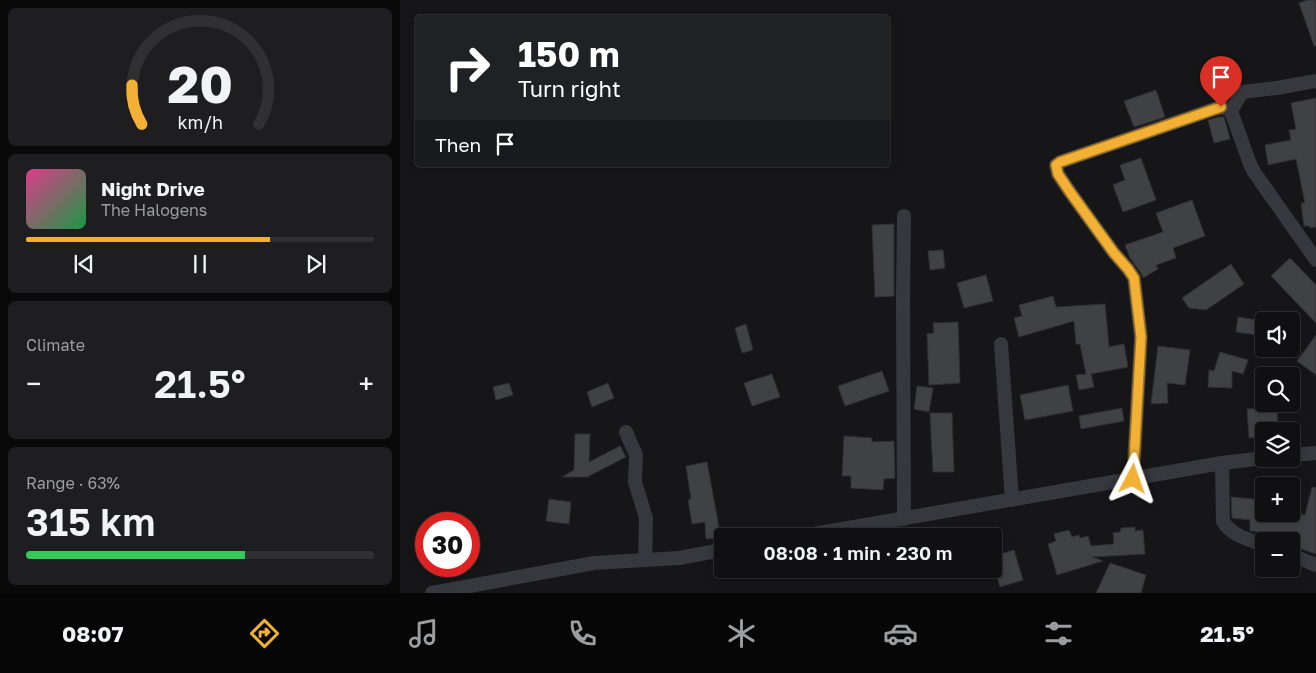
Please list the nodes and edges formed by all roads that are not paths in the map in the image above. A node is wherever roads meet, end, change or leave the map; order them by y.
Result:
1 (1316, 81) edge
2 (1231, 112) junction
3 (904, 216) dead end
4 (1316, 260) edge
5 (1001, 344) dead end
6 (626, 432) dead end
7 (1316, 453) edge
8 (1300, 454) edge
9 (1255, 459) edge
10 (1222, 463) junction
11 (1133, 479) junction
12 (1012, 500) junction
13 (904, 519) junction
14 (850, 528) edge
15 (1255, 541) edge
16 (714, 551) edge
17 (1300, 559) edge
18 (645, 560) junction
19 (1316, 565) edge
20 (432, 593) edge

1 - 2 street
2 - 4 street
2 - 11 street
3 - 13 street
5 - 12 street
6 - 18 street
7 - 8 street
9 - 10 street
10 - 11 street
10 - 15 street
11 - 12 street
12 - 13 street
13 - 14 street
16 - 18 street
17 - 19 street
18 - 20 street

